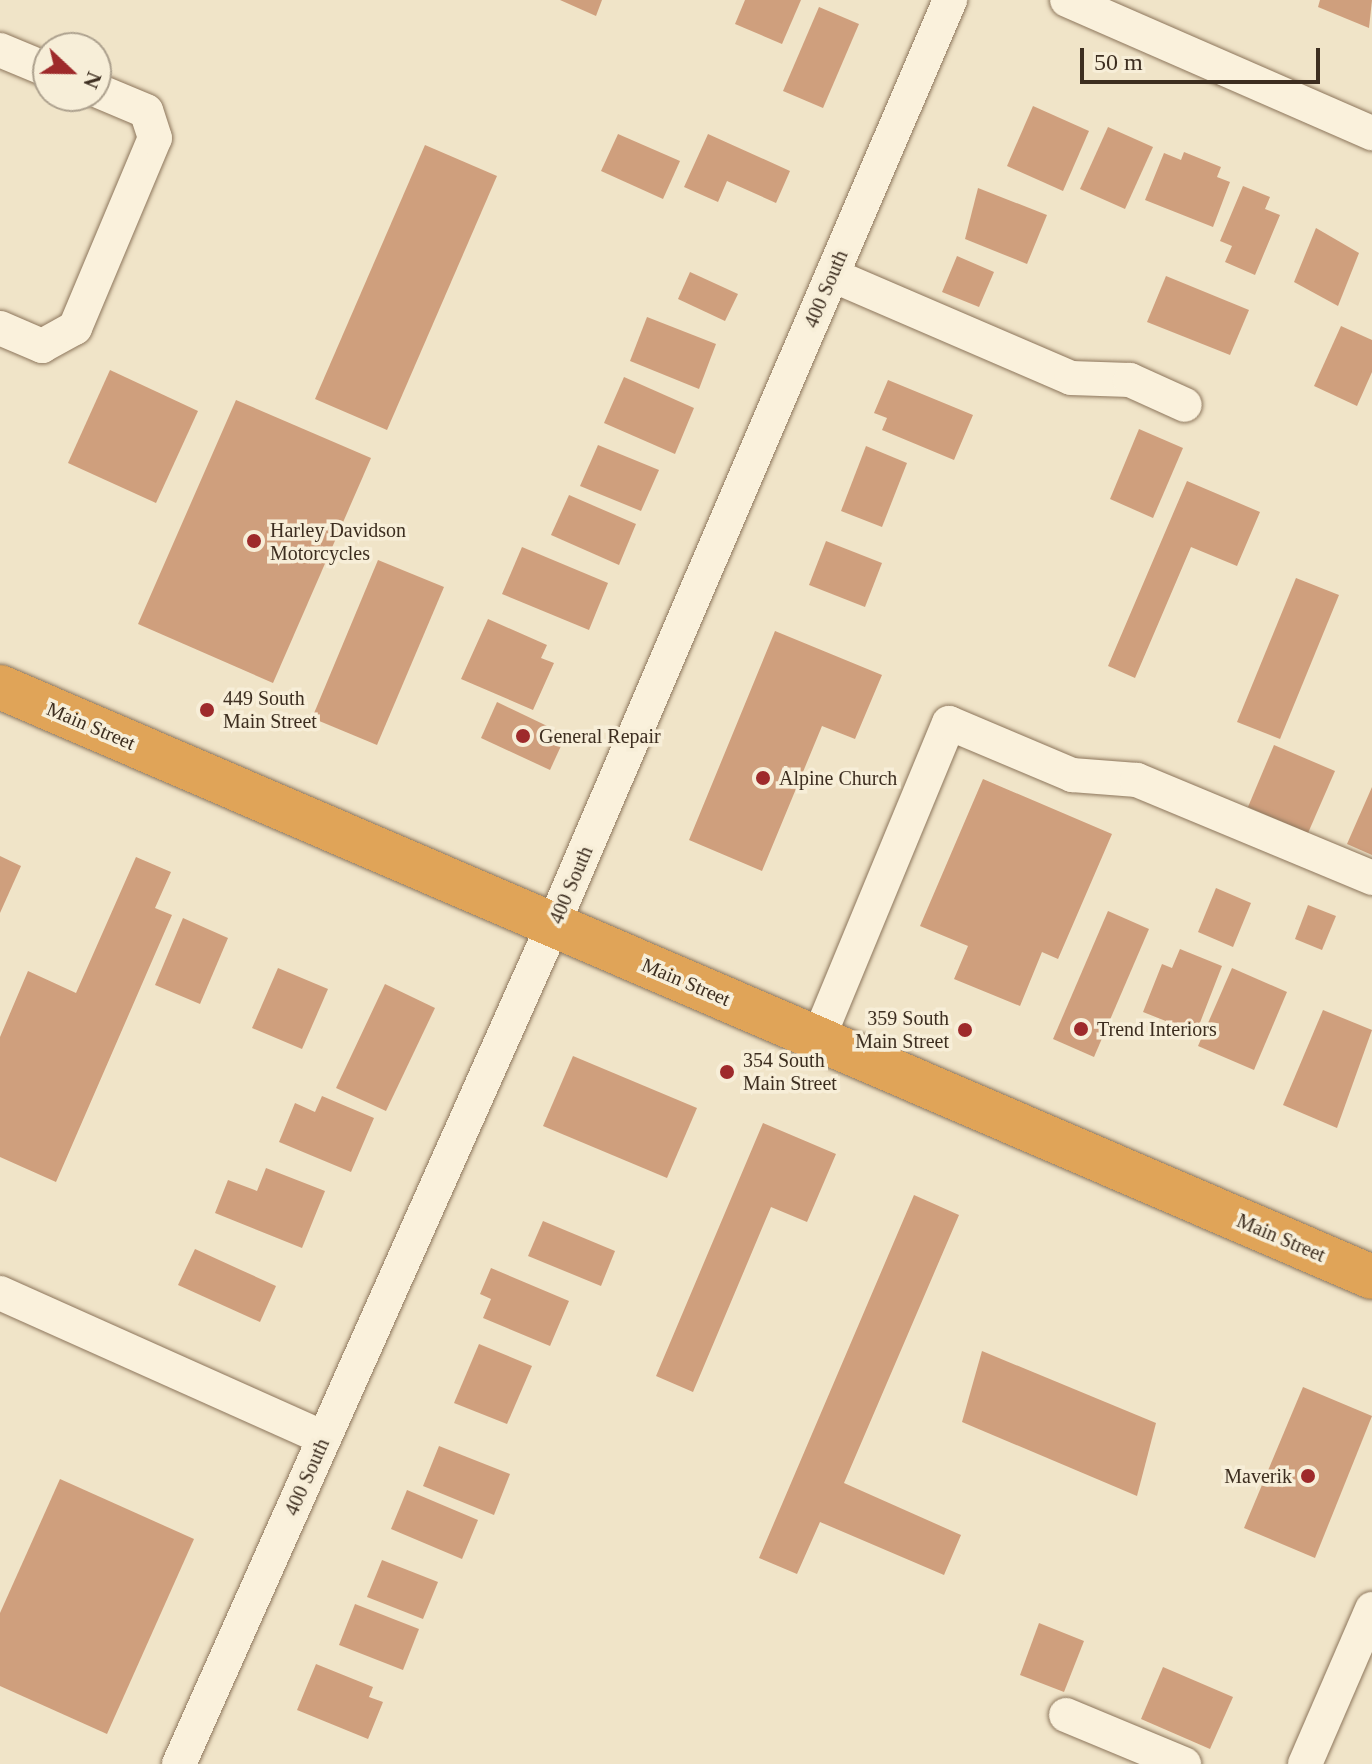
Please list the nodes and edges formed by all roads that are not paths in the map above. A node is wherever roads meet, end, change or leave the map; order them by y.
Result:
1 (950, 0) edge
2 (1067, 0) edge
3 (0, 50) edge
4 (32, 63) edge
5 (112, 97) edge
6 (1372, 133) edge
7 (832, 275) junction
8 (0, 328) edge
9 (1185, 405) dead end
10 (0, 687) edge
11 (1372, 878) edge
12 (553, 925) junction
13 (818, 1039) junction
14 (1372, 1277) edge
15 (0, 1293) edge
16 (324, 1438) junction
17 (1372, 1609) edge
18 (1362, 1661) edge
19 (1066, 1715) dead end
20 (179, 1764) edge
21 (1184, 1764) edge
22 (1305, 1764) edge

1 - 7 street, 400 South
2 - 6 street
3 - 4 street
5 - 8 street
7 - 9 street
7 - 12 street, 400 South
10 - 12 highway, Main Street
11 - 13 street
12 - 13 highway, Main Street
12 - 16 street, 400 South
13 - 14 highway, Main Street
15 - 16 street
16 - 20 street, 400 South
17 - 18 street
18 - 22 street
19 - 21 street

